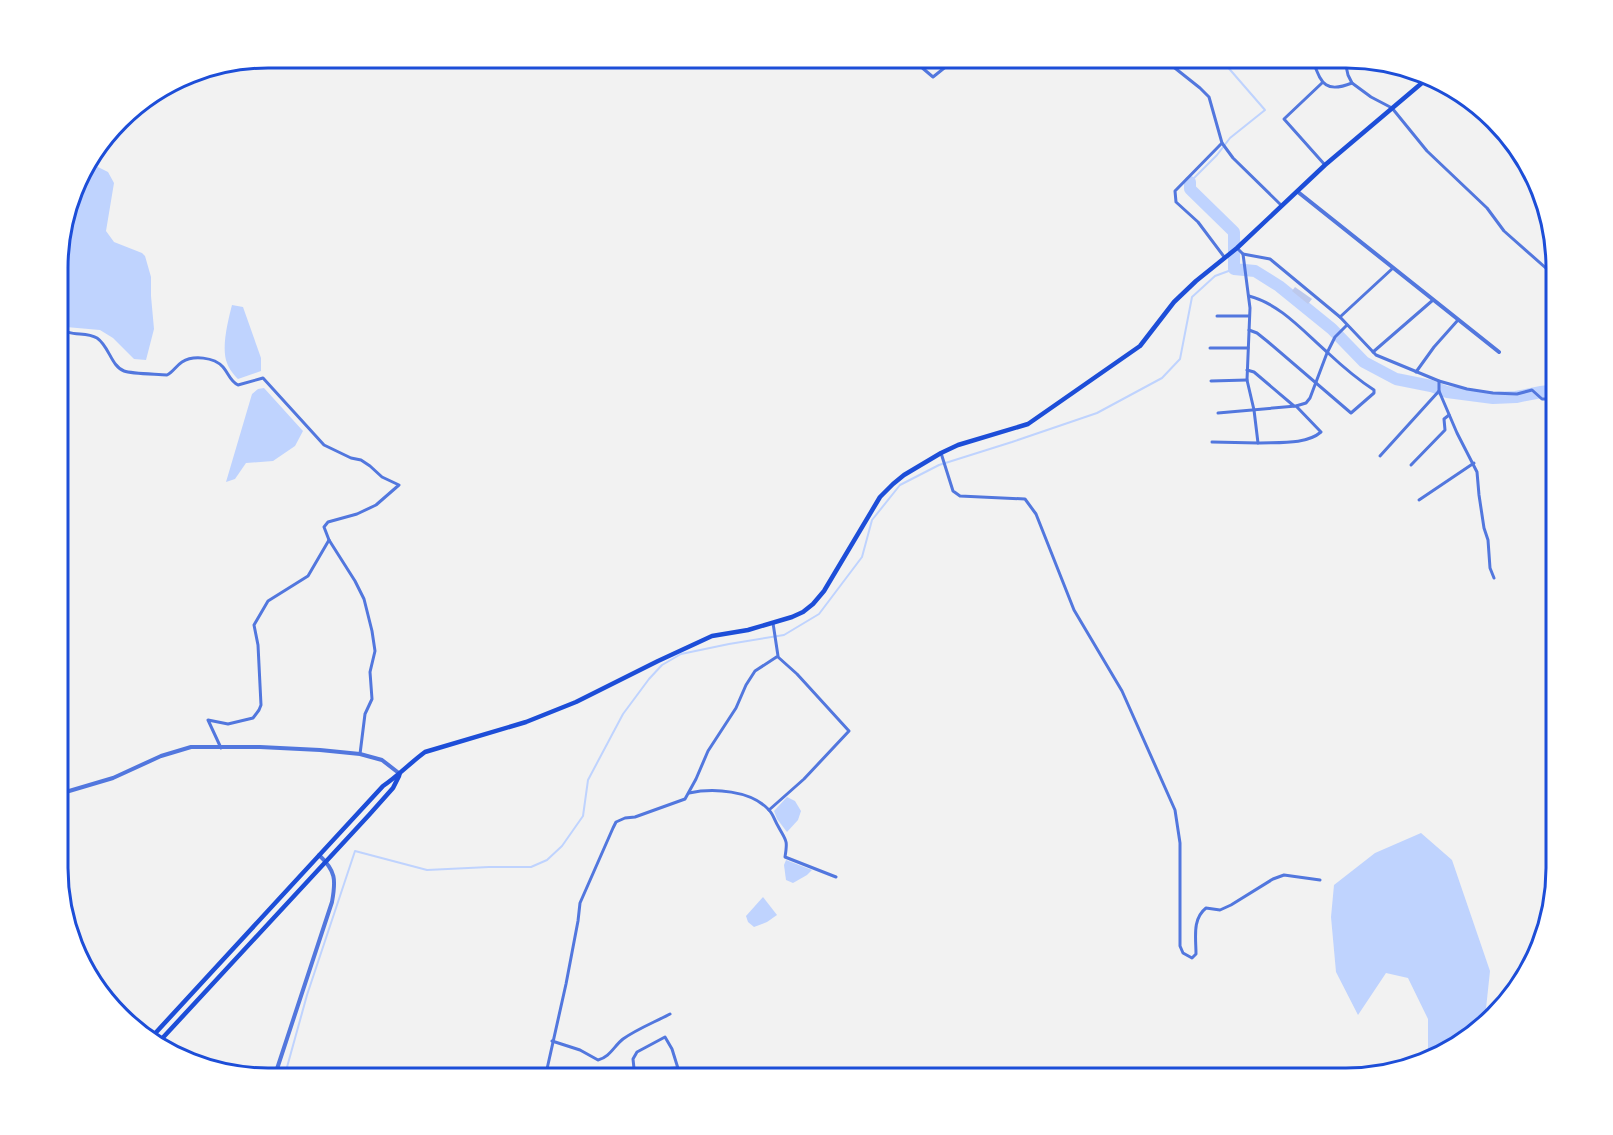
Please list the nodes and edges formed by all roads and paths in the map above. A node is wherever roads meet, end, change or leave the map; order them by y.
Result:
1 (922, 68) edge
2 (944, 68) edge
3 (1175, 68) edge
4 (1316, 68) edge
5 (1346, 68) edge
6 (1322, 83) junction
7 (1352, 83) junction
8 (1421, 83) edge
9 (1392, 108) junction
10 (1222, 143) junction
11 (1325, 165) junction
12 (1298, 192) junction
13 (1282, 207) junction
14 (1237, 248) junction
15 (1243, 254) junction
16 (1225, 258) junction
17 (1545, 267) edge
18 (1393, 268) junction
19 (1248, 296) junction
20 (1433, 300) junction
21 (1217, 316) dead end
22 (1249, 316) junction
23 (1340, 317) junction
24 (1458, 320) junction
25 (1347, 325) junction
26 (1249, 330) junction
27 (68, 332) edge
28 (1210, 348) dead end
29 (1248, 348) junction
30 (1373, 352) junction
31 (1499, 352) dead end
32 (1327, 353) junction
33 (1247, 370) junction
34 (1416, 372) junction
35 (1247, 380) junction
36 (1211, 381) dead end
37 (1439, 381) junction
38 (1316, 384) junction
39 (1439, 392) junction
40 (1545, 399) edge
41 (1295, 406) junction
42 (1254, 411) junction
43 (1218, 413) dead end
44 (1449, 415) junction
45 (1212, 442) dead end
46 (1258, 443) junction
47 (941, 453) junction
48 (1380, 456) dead end
49 (1474, 463) junction
50 (1411, 465) dead end
51 (1419, 500) dead end
52 (329, 540) junction
53 (1494, 578) dead end
54 (773, 623) junction
55 (778, 656) junction
56 (221, 747) junction
57 (360, 754) junction
58 (400, 774) junction
59 (68, 791) edge
60 (689, 793) junction
61 (769, 810) junction
62 (319, 855) junction
63 (326, 861) junction
64 (836, 877) dead end
65 (1320, 880) dead end
66 (670, 1014) dead end
67 (156, 1033) edge
68 (163, 1038) edge
69 (552, 1041) junction
70 (278, 1067) edge
71 (546, 1067) edge
72 (634, 1067) edge
73 (678, 1068) edge

1 - 2 street
3 - 10 street
4 - 6 street
5 - 7 street
6 - 7 street
6 - 11 street
7 - 9 street
8 - 9 main road
9 - 11 main road
9 - 17 street
10 - 13 street
10 - 16 street
11 - 12 main road
12 - 13 main road
12 - 18 street
13 - 14 main road
14 - 15 street
14 - 16 main road
15 - 19 street
15 - 23 street
16 - 47 main road
18 - 20 street
18 - 23 street
19 - 22 street
19 - 32 street
20 - 24 street
20 - 30 street
21 - 22 street
22 - 26 street
23 - 25 street
24 - 31 street
24 - 34 street
25 - 30 street
25 - 32 street
26 - 29 street
26 - 38 street
27 - 52 street
28 - 29 street
29 - 33 street
30 - 34 street
32 - 38 street
32 - 38 street
33 - 35 street
33 - 41 street
34 - 37 street
35 - 36 street
35 - 42 street
37 - 39 street
37 - 40 street
38 - 41 street
39 - 44 street
39 - 48 street
41 - 42 street
41 - 46 street
42 - 43 street
42 - 46 street
44 - 49 street
44 - 50 street
45 - 46 street
47 - 54 main road
47 - 65 street
49 - 51 street
49 - 53 street
52 - 56 street
52 - 57 street
54 - 55 street
54 - 58 main road
55 - 60 street
55 - 61 street
56 - 57 street
56 - 59 street
57 - 58 street
58 - 62 main road
58 - 63 main road
60 - 61 street
60 - 69 street
61 - 64 street
62 - 63 street
62 - 67 main road
63 - 68 main road
63 - 70 street
66 - 69 street
69 - 71 street
72 - 73 street

